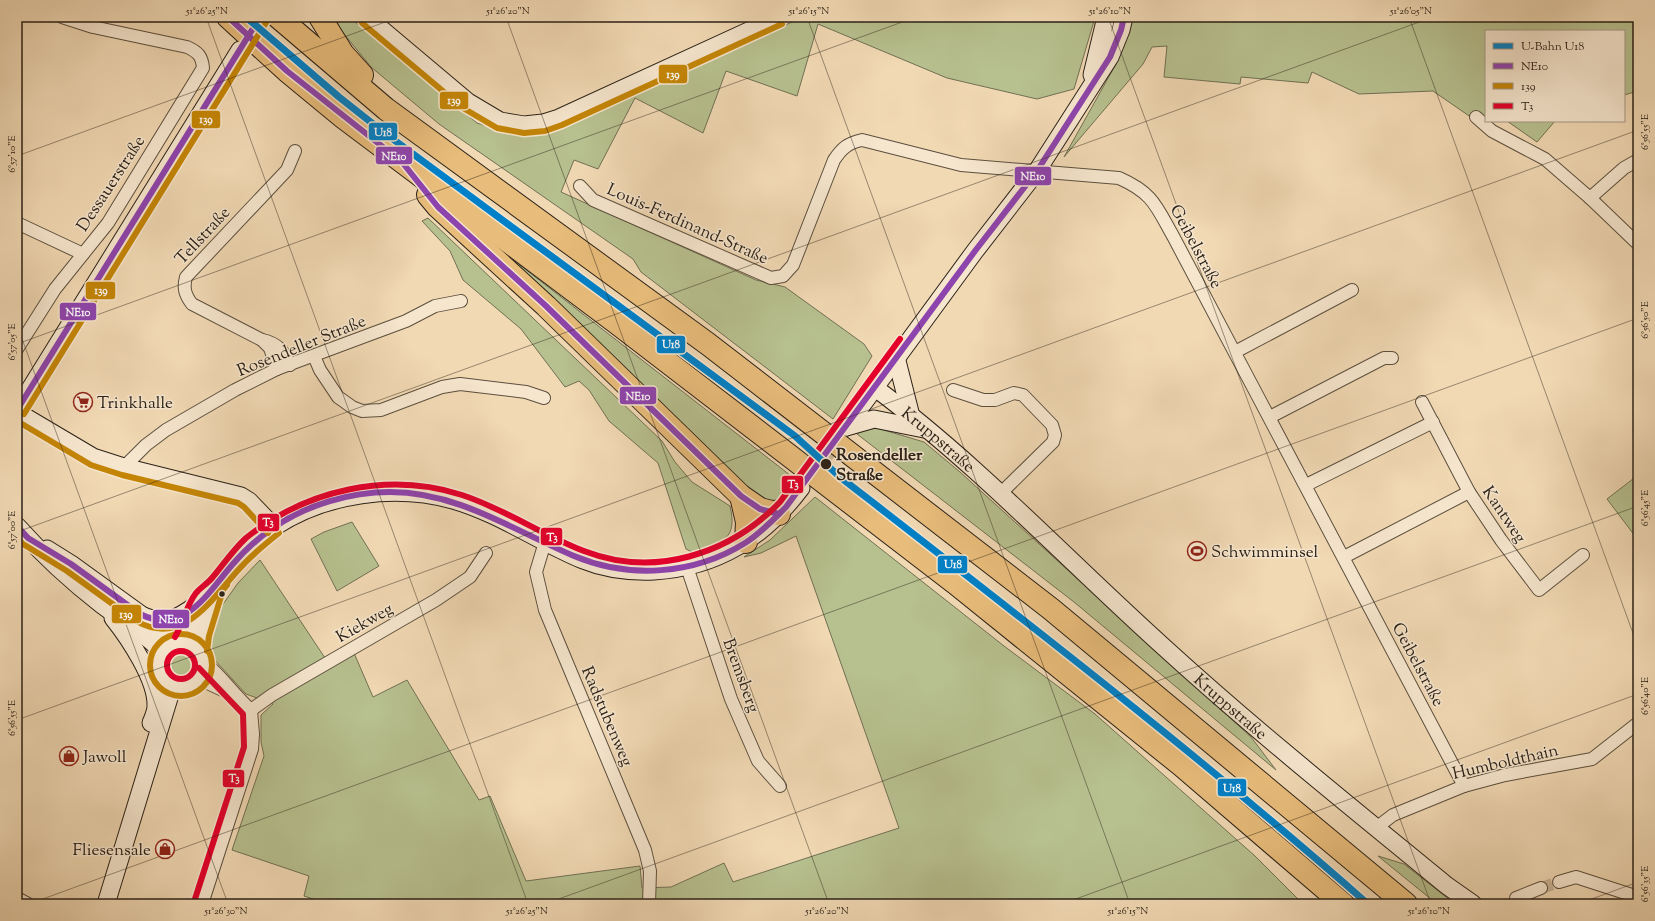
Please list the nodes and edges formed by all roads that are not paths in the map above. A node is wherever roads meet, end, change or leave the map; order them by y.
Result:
1 (62, 17) edge
2 (228, 17) edge
3 (278, 17) edge
4 (367, 17) edge
5 (779, 17) edge
6 (1106, 17) edge
7 (1124, 17) edge
8 (324, 24) edge
9 (240, 50) tunnel mouth
10 (1089, 88) junction
11 (1476, 118) dead end
12 (422, 135) junction
13 (295, 151) dead end
14 (1638, 160) edge
15 (402, 162) junction
16 (1037, 171) junction
17 (580, 186) dead end
18 (1590, 198) junction
19 (17, 223) edge
20 (1638, 244) edge
21 (83, 254) junction
22 (1352, 290) dead end
23 (461, 301) dead end
24 (262, 340) junction
25 (17, 349) edge
26 (1235, 352) junction
27 (314, 356) junction
28 (896, 357) junction
29 (1392, 358) dead end
30 (290, 365) junction
31 (277, 369) junction
32 (874, 387) junction
33 (953, 390) dead end
34 (544, 398) dead end
35 (1422, 402) dead end
36 (17, 411) edge
37 (910, 416) junction
38 (1270, 417) junction
39 (1433, 422) junction
40 (926, 430) junction
41 (124, 467) junction
42 (1306, 486) junction
43 (802, 488) tunnel mouth
44 (1469, 492) junction
45 (1000, 494) junction
46 (741, 496) junction
47 (779, 514) junction
48 (274, 527) junction
49 (22, 532) edge
50 (545, 542) junction
51 (746, 542) junction
52 (486, 553) dead end
53 (1583, 555) dead end
54 (1344, 557) junction
55 (687, 567) junction
56 (216, 586) junction
57 (199, 603) junction
58 (103, 606) junction
59 (140, 614) junction
60 (172, 645) junction
61 (201, 656) junction
62 (185, 684) junction
63 (236, 696) junction
64 (251, 710) junction
65 (1638, 723) edge
66 (152, 755) junction
67 (780, 786) dead end
68 (1464, 786) junction
69 (1376, 828) junction
70 (1559, 882) tunnel mouth
71 (1324, 887) junction
72 (1541, 888) tunnel mouth
73 (1638, 897) edge
74 (17, 898) edge
75 (1515, 902) edge
76 (28, 904) edge
77 (106, 904) edge
78 (202, 904) edge
79 (649, 904) edge
80 (1338, 904) edge
81 (1343, 904) edge
82 (1406, 904) edge
83 (1473, 904) edge

1 - 21 street, Dessauerstraße
2 - 15 highway
3 - 12 highway
4 - 5 street
6 - 10 street
7 - 10 street
8 - 12 highway
9 - 36 street
10 - 16 street
11 - 18 street
12 - 82 highway
13 - 24 street, Tellstraße
14 - 18 street
15 - 46 highway
15 - 71 highway
16 - 17 street, Louis-Ferdinand-Straße
16 - 26 street, Geibelstraße
16 - 28 street
18 - 20 street
19 - 21 street
21 - 25 street, Dessauerstraße
22 - 26 street
23 - 27 street, Rosendeller Straße
24 - 30 street, Tellstraße
24 - 31 street, Tellstraße
26 - 38 street, Geibelstraße
27 - 30 street, Rosendeller Straße
27 - 34 street
28 - 32 street
28 - 37 street
29 - 38 street
30 - 31 street, Rosendeller Straße
31 - 41 street, Rosendeller Straße
32 - 37 street, Kruppstraße
32 - 40 street
33 - 45 street
35 - 39 street, Kantweg
36 - 41 street
37 - 40 street, Kruppstraße
38 - 42 street, Geibelstraße
39 - 42 street
39 - 44 street, Kantweg
40 - 45 street, Kruppstraße
41 - 48 street
42 - 54 street, Geibelstraße
43 - 47 street
44 - 53 street, Kantweg
44 - 54 street
45 - 69 street, Kruppstraße
46 - 47 highway
46 - 51 highway
47 - 51 street
48 - 50 street
48 - 56 street
49 - 58 street
49 - 59 street
50 - 55 street
50 - 79 street, Radstubenweg
51 - 55 street
52 - 64 street, Kiekweg
54 - 68 street, Geibelstraße
55 - 67 street, Bremsberg
56 - 57 street
56 - 61 street
57 - 59 street
57 - 60 street
58 - 60 street
58 - 66 street
59 - 60 street
60 - 61 street
60 - 62 street
61 - 62 street
61 - 63 street
62 - 63 street
62 - 66 street
63 - 64 street
64 - 78 street
65 - 68 street, Humboldthain
66 - 77 street
68 - 69 street, Humboldthain
69 - 83 street, Kruppstraße
70 - 73 street
71 - 80 highway
71 - 81 highway
72 - 75 street
74 - 76 street

